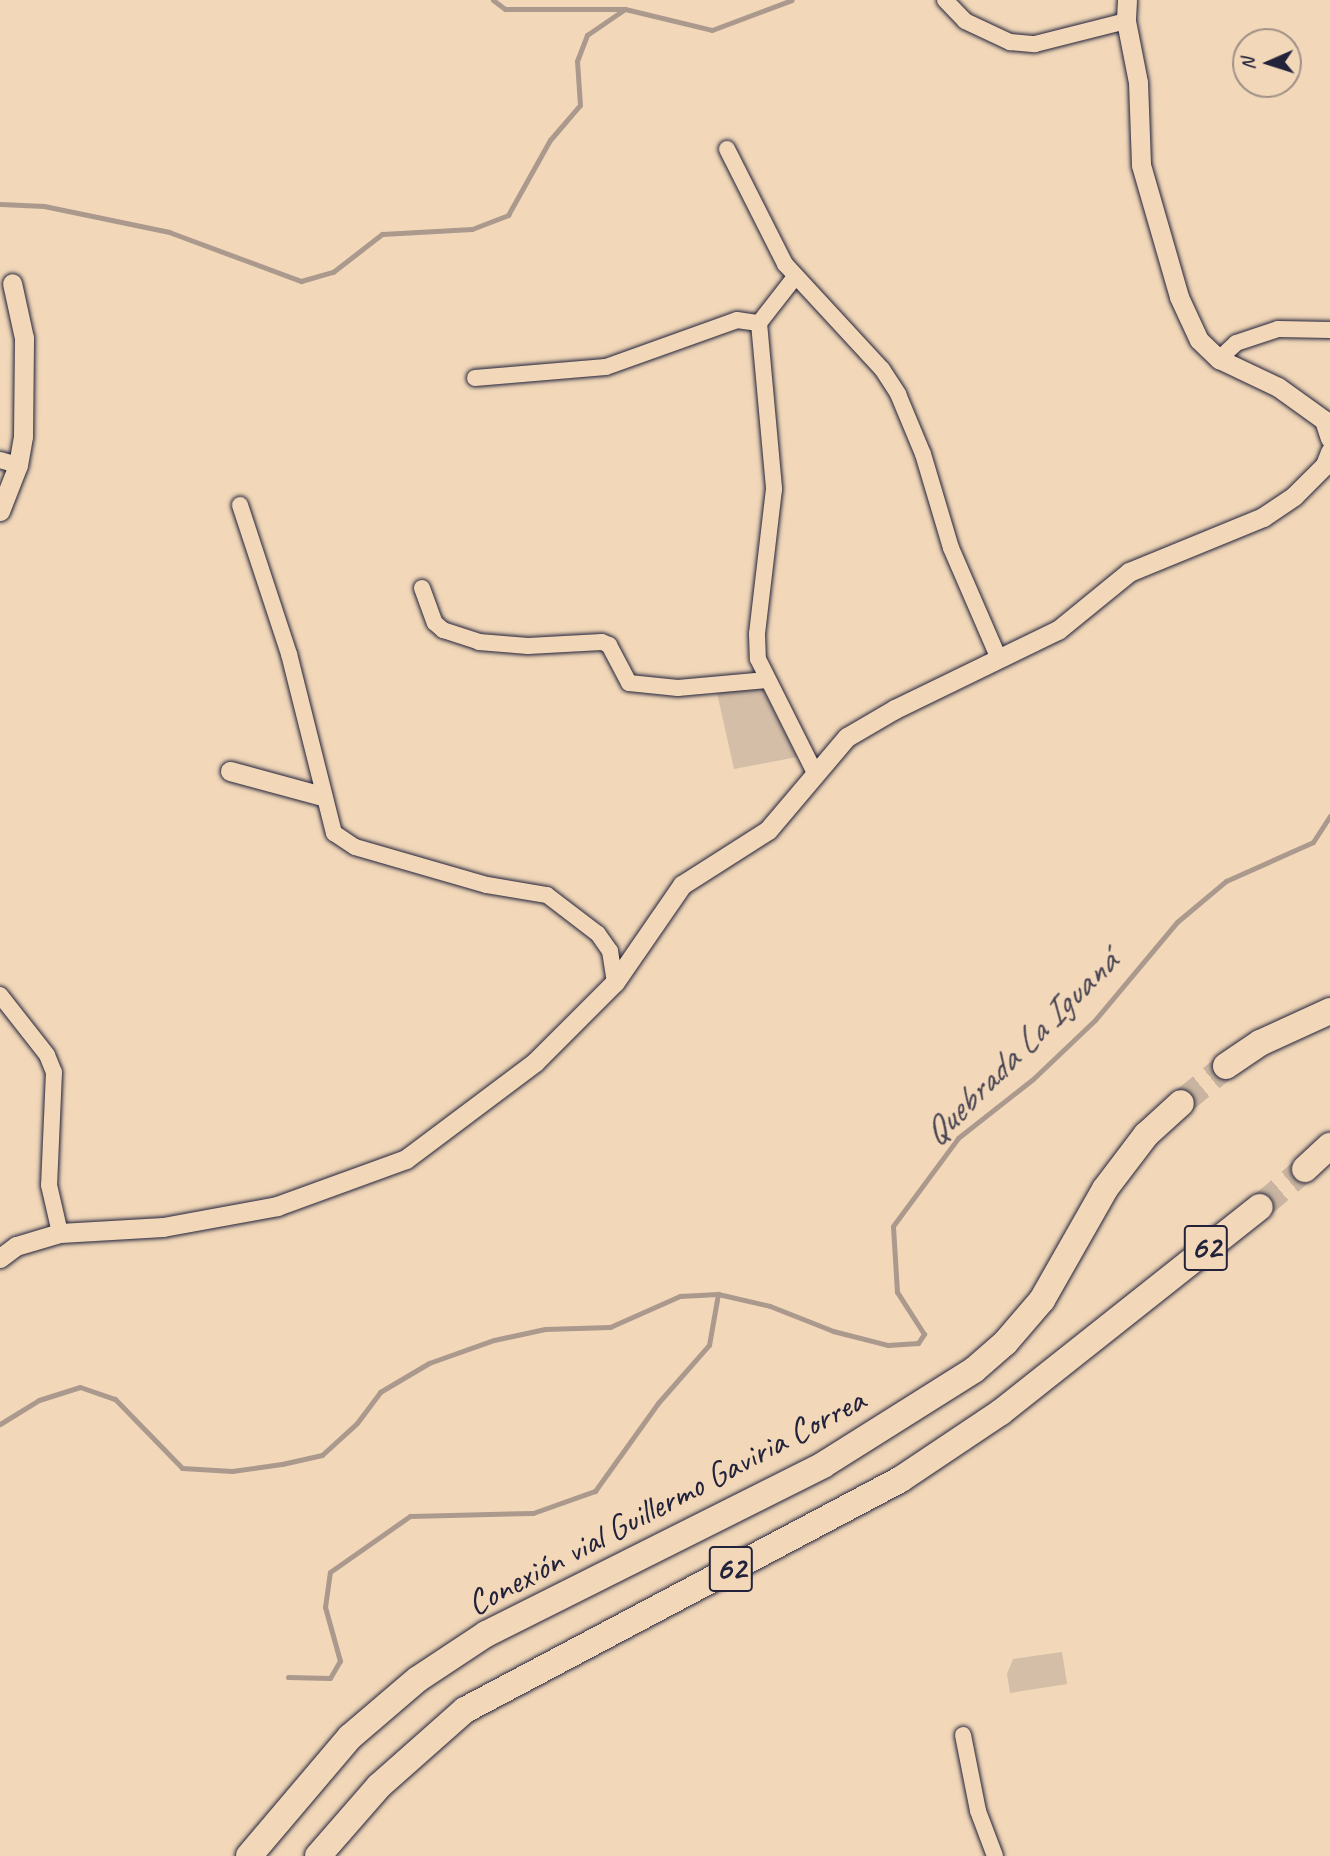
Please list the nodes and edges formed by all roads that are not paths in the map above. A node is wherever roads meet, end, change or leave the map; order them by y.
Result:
1 (945, 0) edge
2 (1127, 0) edge
3 (1126, 21) junction
4 (727, 149) dead end
5 (795, 277) junction
6 (12, 283) dead end
7 (759, 323) junction
8 (1330, 330) edge
9 (1219, 359) junction
10 (475, 378) dead end
11 (1330, 438) edge
12 (1330, 452) edge
13 (9, 462) edge
14 (240, 505) dead end
15 (0, 511) edge
16 (422, 588) dead end
17 (999, 659) junction
18 (766, 680) junction
19 (230, 771) dead end
20 (815, 772) junction
21 (322, 796) junction
22 (615, 982) junction
23 (0, 995) edge
24 (1330, 1011) edge
25 (1226, 1066) tunnel mouth
26 (1181, 1103) tunnel mouth
27 (1330, 1146) edge
28 (1305, 1169) tunnel mouth
29 (1260, 1207) tunnel mouth
30 (60, 1233) junction
31 (0, 1258) edge
32 (963, 1735) dead end
33 (249, 1856) edge
34 (318, 1856) edge
35 (995, 1856) edge

1 - 3 street
2 - 3 street
3 - 9 street
4 - 5 street
5 - 7 street
5 - 17 street
6 - 13 street
7 - 10 street
7 - 18 street
8 - 9 street
9 - 11 street
12 - 17 street
13 - 15 street
14 - 21 street
16 - 18 street
17 - 20 street
18 - 20 street
19 - 21 street
20 - 22 street
21 - 22 street
22 - 30 street
23 - 30 street
24 - 25 highway
26 - 33 highway, Conexión vial Guillermo Gaviria Correa / 62
27 - 28 highway
29 - 34 highway, 62
30 - 31 street
32 - 35 street

